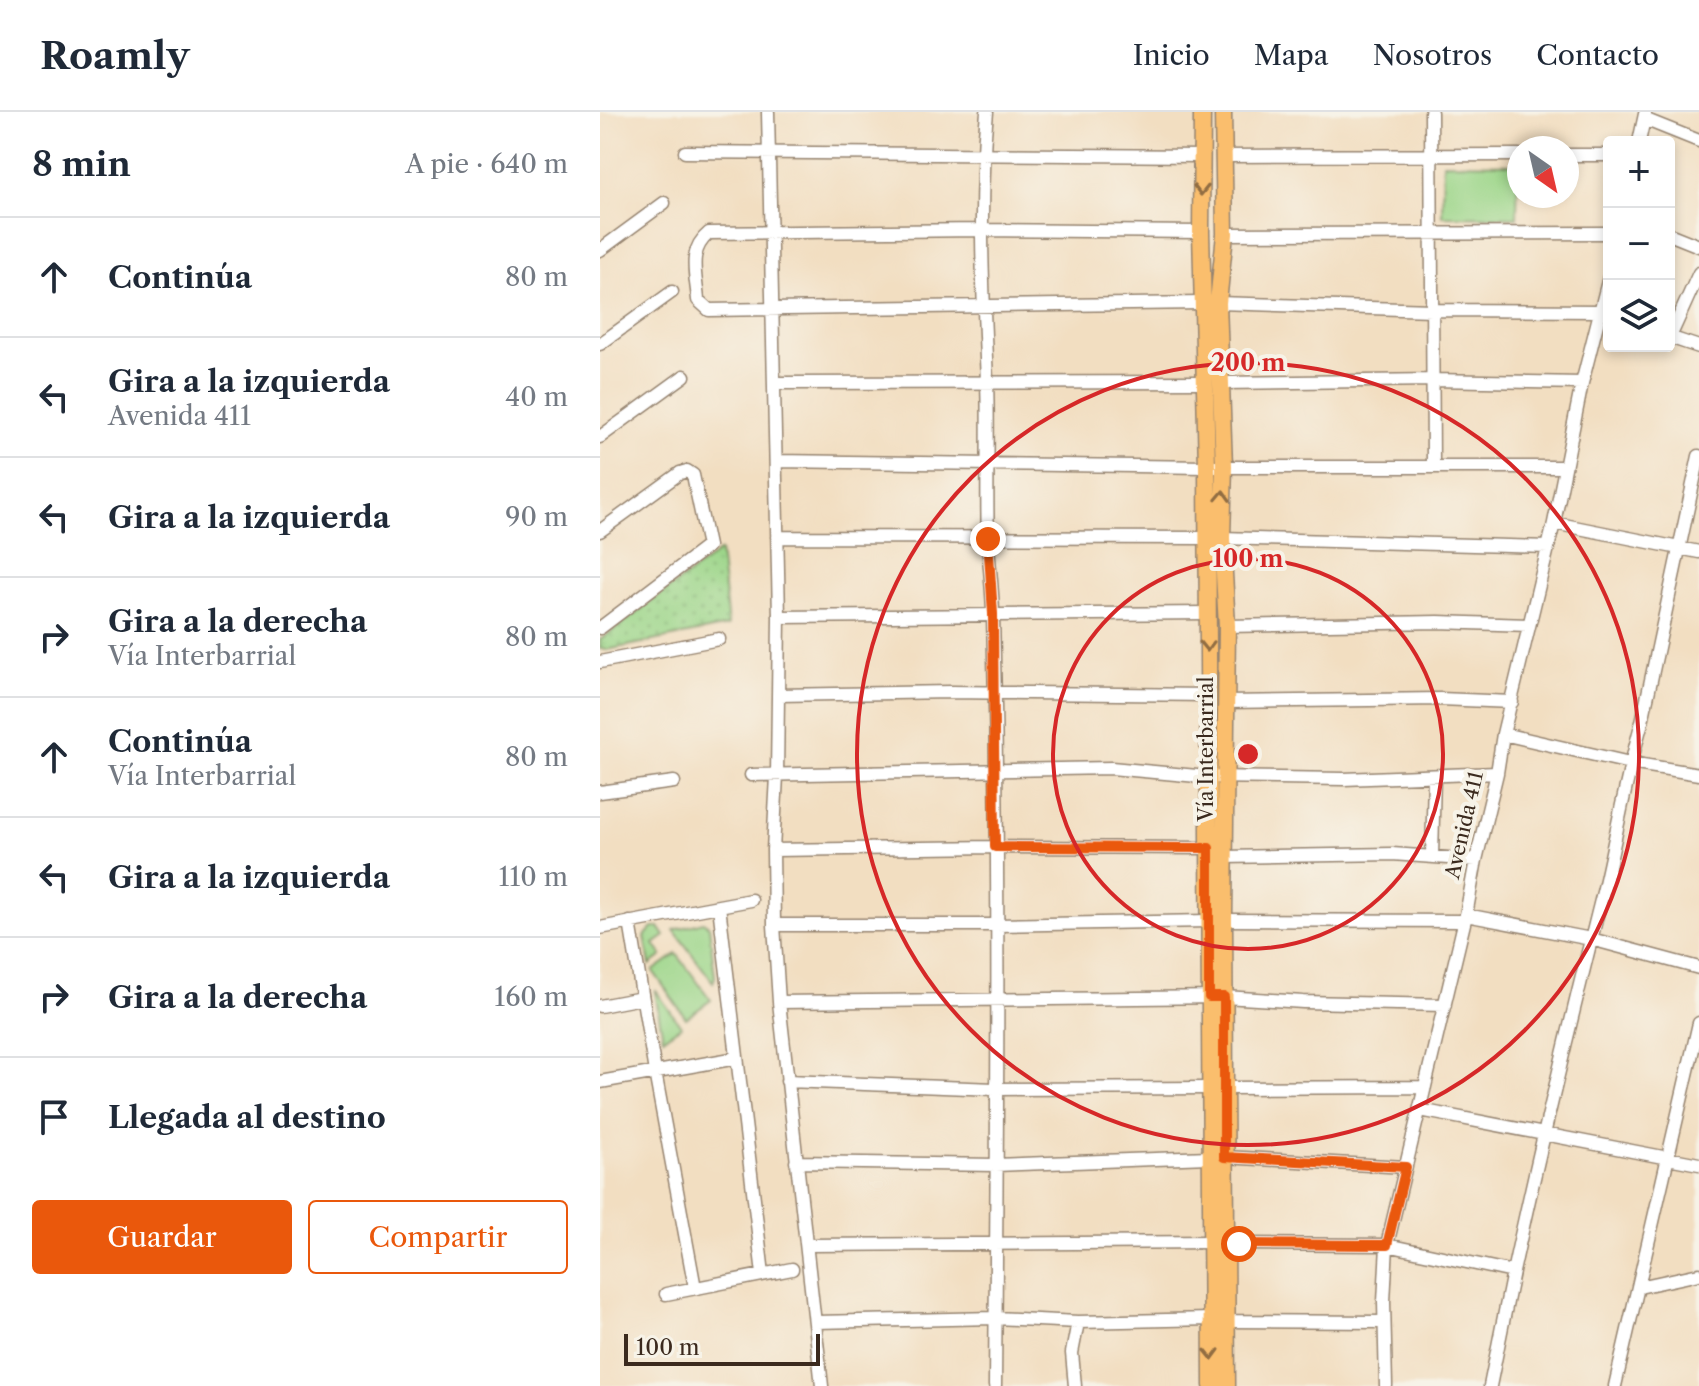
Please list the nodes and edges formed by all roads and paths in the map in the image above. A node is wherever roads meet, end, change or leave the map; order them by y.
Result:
1 (768, 112) edge
2 (987, 112) edge
3 (1202, 112) edge
4 (1223, 112) edge
5 (1431, 112) edge
6 (1644, 115) edge
7 (1640, 136) edge
8 (1699, 141) edge
9 (685, 152) dead end
10 (769, 152) junction
11 (983, 153) junction
12 (1507, 155) edge
13 (1579, 155) edge
14 (1603, 155) edge
15 (1202, 156) junction
16 (1223, 156) junction
17 (1431, 156) junction
18 (664, 203) dead end
19 (981, 230) junction
20 (770, 232) junction
21 (1201, 232) junction
22 (1432, 232) junction
23 (1603, 233) edge
24 (1225, 234) junction
25 (1675, 236) edge
26 (1699, 246) edge
27 (600, 250) edge
28 (1699, 273) edge
29 (672, 292) dead end
30 (1210, 303) junction
31 (982, 306) junction
32 (772, 307) junction
33 (1432, 310) junction
34 (1603, 316) edge
35 (1675, 324) edge
36 (1675, 339) edge
37 (600, 344) edge
38 (1699, 347) edge
39 (684, 376) dead end
40 (1433, 380) junction
41 (987, 382) junction
42 (1204, 382) junction
43 (776, 383) junction
44 (1222, 383) junction
45 (1582, 383) junction
46 (600, 437) edge
47 (1699, 456) edge
48 (776, 461) junction
49 (988, 465) junction
50 (1433, 465) junction
51 (1216, 466) junction
52 (1565, 467) junction
53 (1554, 523) junction
54 (600, 531) edge
55 (777, 537) junction
56 (1214, 538) junction
57 (988, 539) junction
58 (1548, 547) junction
59 (1678, 549) junction
60 (1699, 552) edge
61 (1207, 613) junction
62 (993, 614) junction
63 (779, 617) junction
64 (1529, 625) junction
65 (1227, 626) junction
66 (600, 628) edge
67 (719, 639) dead end
68 (600, 662) edge
69 (994, 693) junction
70 (778, 695) junction
71 (1208, 695) junction
72 (1226, 702) junction
73 (1512, 702) junction
74 (1503, 734) junction
75 (1630, 763) junction
76 (995, 769) junction
77 (1497, 773) junction
78 (1699, 774) edge
79 (751, 775) dead end
80 (777, 776) junction
81 (1434, 776) junction
82 (1208, 777) junction
83 (1227, 777) junction
84 (674, 782) dead end
85 (600, 792) edge
86 (995, 847) junction
87 (1209, 848) junction
88 (773, 850) junction
89 (1225, 857) junction
90 (1432, 857) junction
91 (1476, 860) junction
92 (751, 900) dead end
93 (719, 906) junction
94 (1465, 918) junction
95 (1216, 920) junction
96 (630, 922) junction
97 (774, 925) junction
98 (996, 925) junction
99 (600, 928) edge
100 (1591, 939) junction
101 (1699, 968) edge
102 (1217, 997) junction
103 (642, 998) junction
104 (997, 1001) junction
105 (779, 1002) junction
106 (1445, 1005) junction
107 (600, 1006) edge
108 (1699, 1023) edge
109 (737, 1058) junction
110 (655, 1072) junction
111 (787, 1081) junction
112 (600, 1082) edge
113 (1425, 1087) junction
114 (1218, 1088) junction
115 (995, 1089) junction
116 (1420, 1110) junction
117 (1544, 1132) junction
118 (1216, 1157) junction
119 (1668, 1157) junction
120 (796, 1162) junction
121 (1699, 1164) edge
122 (996, 1165) junction
123 (1406, 1167) junction
124 (1213, 1242) junction
125 (996, 1243) junction
126 (1239, 1244) dead end
127 (808, 1245) junction
128 (1387, 1245) junction
129 (792, 1269) dead end
130 (1513, 1272) junction
131 (763, 1274) junction
132 (1699, 1274) edge
133 (1639, 1287) junction
134 (695, 1288) junction
135 (666, 1294) dead end
136 (995, 1318) junction
137 (1219, 1320) junction
138 (816, 1322) junction
139 (1078, 1322) junction
140 (1383, 1322) junction
141 (822, 1386) edge
142 (995, 1386) edge
143 (1075, 1386) edge
144 (1212, 1386) edge
145 (1227, 1386) edge
146 (1386, 1386) edge
147 (1490, 1386) edge
148 (1615, 1386) edge

1 - 10 street
2 - 11 street
3 - 15 main road, Vía Interbarrial
4 - 16 main road, Vía Interbarrial
5 - 17 street
6 - 7 street
6 - 8 street
9 - 10 street
10 - 11 street
10 - 20 street
11 - 15 street
11 - 19 street
12 - 17 street
13 - 14 street
15 -> 21 main road, Vía Interbarrial
16 - 17 street
16 - 24 main road, Vía Interbarrial
17 - 22 street
18 - 27 street
19 - 20 street
19 - 21 street
19 - 31 street
20 - 32 street
20 - 32 street
21 - 30 main road, Vía Interbarrial
22 - 23 street
22 - 24 street
22 - 33 street
24 - 30 main road, Vía Interbarrial
25 - 26 street
28 - 35 street
29 - 37 street
30 - 31 street
30 - 33 street
30 - 42 main road, Vía Interbarrial
30 - 44 main road, Vía Interbarrial
31 - 32 street
31 - 41 street
32 - 43 street
33 - 34 street
33 - 40 street
34 - 45 street, Avenida 411
36 - 38 street
39 - 46 street
40 - 44 street
40 - 45 street
40 - 50 street
41 - 42 street
41 - 43 street
41 - 49 street
42 - 51 main road, Vía Interbarrial
43 - 48 street
44 - 51 main road, Vía Interbarrial
45 - 52 street, Avenida 411
47 - 59 street
48 - 49 street
48 - 55 street
49 - 51 street
49 - 57 street
50 - 51 street
50 - 52 street
51 - 56 main road, Vía Interbarrial
52 - 53 street, Avenida 411
53 - 58 street, Avenida 411
53 - 59 street
54 - 66 street
55 - 57 street
55 - 63 street
56 - 57 street
56 - 58 street
56 - 61 main road, Vía Interbarrial
56 - 65 main road, Vía Interbarrial
57 - 62 street
58 - 64 street, Avenida 411
59 - 60 street
59 - 75 street
61 - 62 street
61 -> 71 main road, Vía Interbarrial
62 - 63 street
62 - 69 street
63 - 70 street
64 - 65 street
64 - 73 street, Avenida 411
65 - 72 main road, Vía Interbarrial
67 - 68 street
69 - 70 street
69 - 71 street
69 - 76 street
70 - 80 street
71 - 82 main road, Vía Interbarrial
72 - 73 street
72 - 83 main road, Vía Interbarrial
73 - 74 street, Avenida 411
74 - 75 street
74 - 77 street, Avenida 411
75 - 78 street
75 - 100 street
76 - 80 street
76 - 82 street
76 - 86 street
77 - 81 street
77 - 91 street, Avenida 411
79 - 80 street
80 - 88 street
81 - 83 street
81 - 90 street
82 - 83 street
82 - 87 main road, Vía Interbarrial
83 - 89 main road, Vía Interbarrial
84 - 85 street
86 - 87 street
86 - 88 street
86 - 98 street
87 - 95 main road, Vía Interbarrial
88 - 97 street
89 - 90 street
89 - 95 main road, Vía Interbarrial
90 - 91 street
91 - 94 street, Avenida 411
92 - 93 street
93 - 96 street
93 - 109 street
94 - 95 street
94 - 100 street
94 - 106 street, Avenida 411
95 - 98 street
95 - 102 main road, Vía Interbarrial
96 - 99 street
96 - 103 street
97 - 98 street
97 - 105 street
98 - 104 street
100 - 101 street
100 - 117 street
102 - 104 street
102 - 106 street
102 - 114 main road, Vía Interbarrial
103 - 107 street
103 - 110 street
104 - 105 street
104 - 115 street
105 - 111 street
106 - 113 street, Avenida 411
108 - 119 street
109 - 110 street
109 - 131 street
110 - 112 street
110 - 134 street
111 - 115 street
111 - 120 street
113 - 114 street
113 - 116 street, Avenida 411
114 - 115 street
114 - 118 main road, Vía Interbarrial
115 - 122 street
116 - 117 street
116 - 123 street, Avenida 411
117 - 119 street
117 - 130 street
118 - 122 street
118 - 123 street
118 - 124 main road, Vía Interbarrial
118 - 137 main road, Vía Interbarrial
119 - 121 street
119 - 133 street
120 - 122 street
120 - 127 street
122 - 125 street
123 - 128 street, Avenida 411
124 - 125 street
124 - 137 main road, Vía Interbarrial
125 - 127 street
125 - 136 street
126 - 128 street
127 - 138 street
128 - 130 street
128 - 140 street, Avenida 411
129 - 131 street
130 - 147 street
131 - 134 street
132 - 133 street
133 - 148 street
134 - 135 street
136 - 138 street
136 - 139 street
136 - 142 street
137 - 139 street
137 - 140 street
137 -> 144 main road, Vía Interbarrial
137 - 145 main road, Vía Interbarrial
138 - 141 street
139 - 143 street
140 - 146 street, Avenida 411

